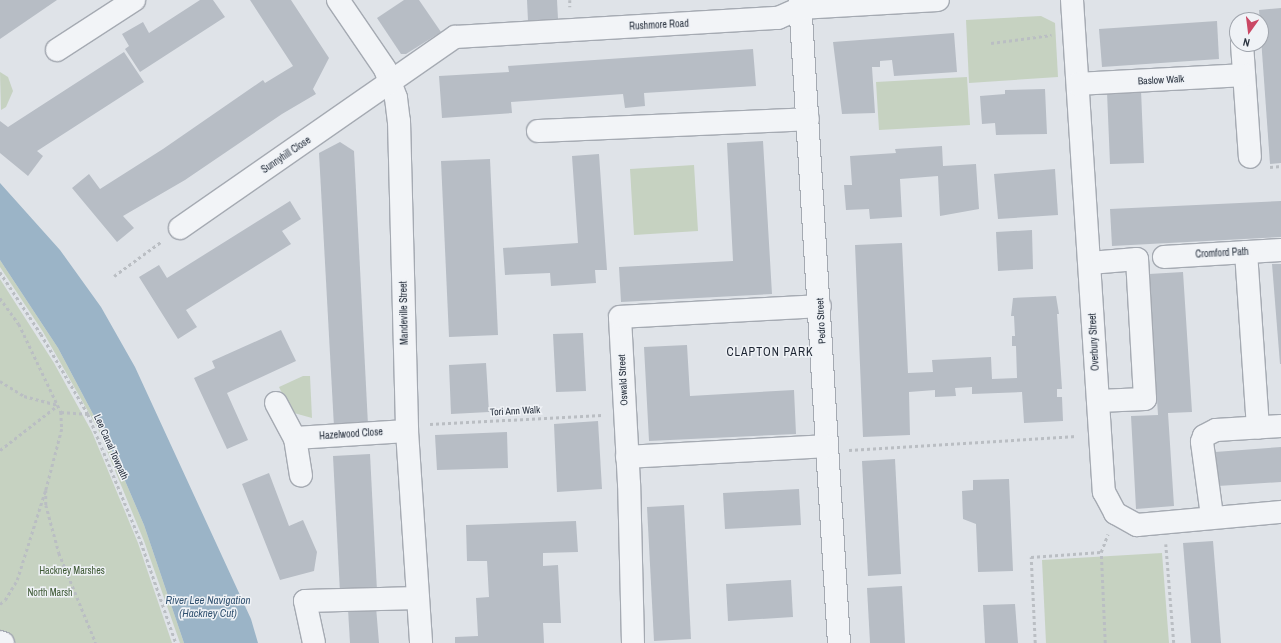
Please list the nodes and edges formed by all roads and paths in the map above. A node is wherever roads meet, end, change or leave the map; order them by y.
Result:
1 (134, 0) edge
2 (338, 0) edge
3 (938, 0) edge
4 (1072, 0) edge
5 (800, 4) edge
6 (1056, 35) dead end
7 (991, 43) dead end
8 (57, 50) dead end
9 (1243, 52) edge
10 (1244, 75) junction
11 (392, 83) junction
12 (1078, 84) junction
13 (808, 119) junction
14 (538, 131) dead end
15 (1258, 162) joint
16 (1281, 166) edge
17 (180, 228) joint
18 (1281, 250) edge
19 (1246, 252) junction
20 (1164, 257) dead end
21 (1090, 263) junction
22 (0, 272) edge
23 (114, 276) dead end
24 (0, 298) edge
25 (820, 306) junction
26 (0, 381) edge
27 (1098, 401) junction
28 (276, 404) dead end
29 (58, 405) junction
30 (61, 412) junction
31 (88, 414) junction
32 (625, 414) junction
33 (1281, 426) edge
34 (407, 428) junction
35 (1258, 428) junction
36 (1100, 435) junction
37 (295, 438) junction
38 (828, 449) junction
39 (0, 450) edge
40 (627, 457) junction
41 (301, 476) dead end
42 (46, 490) junction
43 (1281, 512) edge
44 (1115, 513) junction
45 (1212, 516) junction
46 (1165, 522) junction
47 (1101, 552) junction
48 (418, 598) junction
49 (0, 604) edge
50 (0, 642) edge
51 (3, 643) edge
52 (96, 643) edge
53 (176, 643) edge
54 (314, 643) edge
55 (421, 643) edge
56 (633, 643) edge
57 (839, 643) edge
58 (1035, 643) edge
59 (1105, 643) edge
60 (1174, 643) edge

1 - 8 street
2 - 11 street, Mandeville Street
3 - 5 street, Rushmore Road
4 - 12 street, Overbury Street
5 - 11 street, Rushmore Road
5 - 13 street, Pedro Street
6 - 7 path
9 - 10 street
10 - 12 street, Baslow Walk
10 - 15 street
11 - 17 street, Sunnyhill Close
11 - 34 street, Mandeville Street
12 - 21 street, Overbury Street
13 - 14 street
13 - 25 street, Pedro Street
15 - 16 path
17 - 23 path
18 - 19 street, Cromford Path
19 - 20 street, Cromford Path
19 - 35 street
21 - 27 street, Overbury Street
21 - 27 street
22 - 31 path, Lee Canal Towpath
24 - 29 path
25 - 32 street, Oswald Street
25 - 38 street, Pedro Street
26 - 29 path
27 - 36 street, Overbury Street
28 - 37 street
29 - 30 path
29 - 39 path
30 - 31 path
30 - 42 path
31 - 53 path, Lee Canal Towpath
32 - 34 path, Tori Ann Walk
32 - 40 street, Oswald Street
33 - 35 street
34 - 37 street, Hazelwood Close
34 - 48 street, Mandeville Street
35 - 45 street
36 - 38 path
36 - 44 street, Overbury Street
37 - 41 street
38 - 40 street
38 - 57 street, Pedro Street
40 - 56 street, Oswald Street
42 - 49 path
42 - 52 path
43 - 45 street
44 - 46 street
44 - 47 path
45 - 46 street
46 - 60 path
47 - 58 path
47 - 59 path
48 - 54 street
48 - 55 street, Mandeville Street
50 - 51 street

